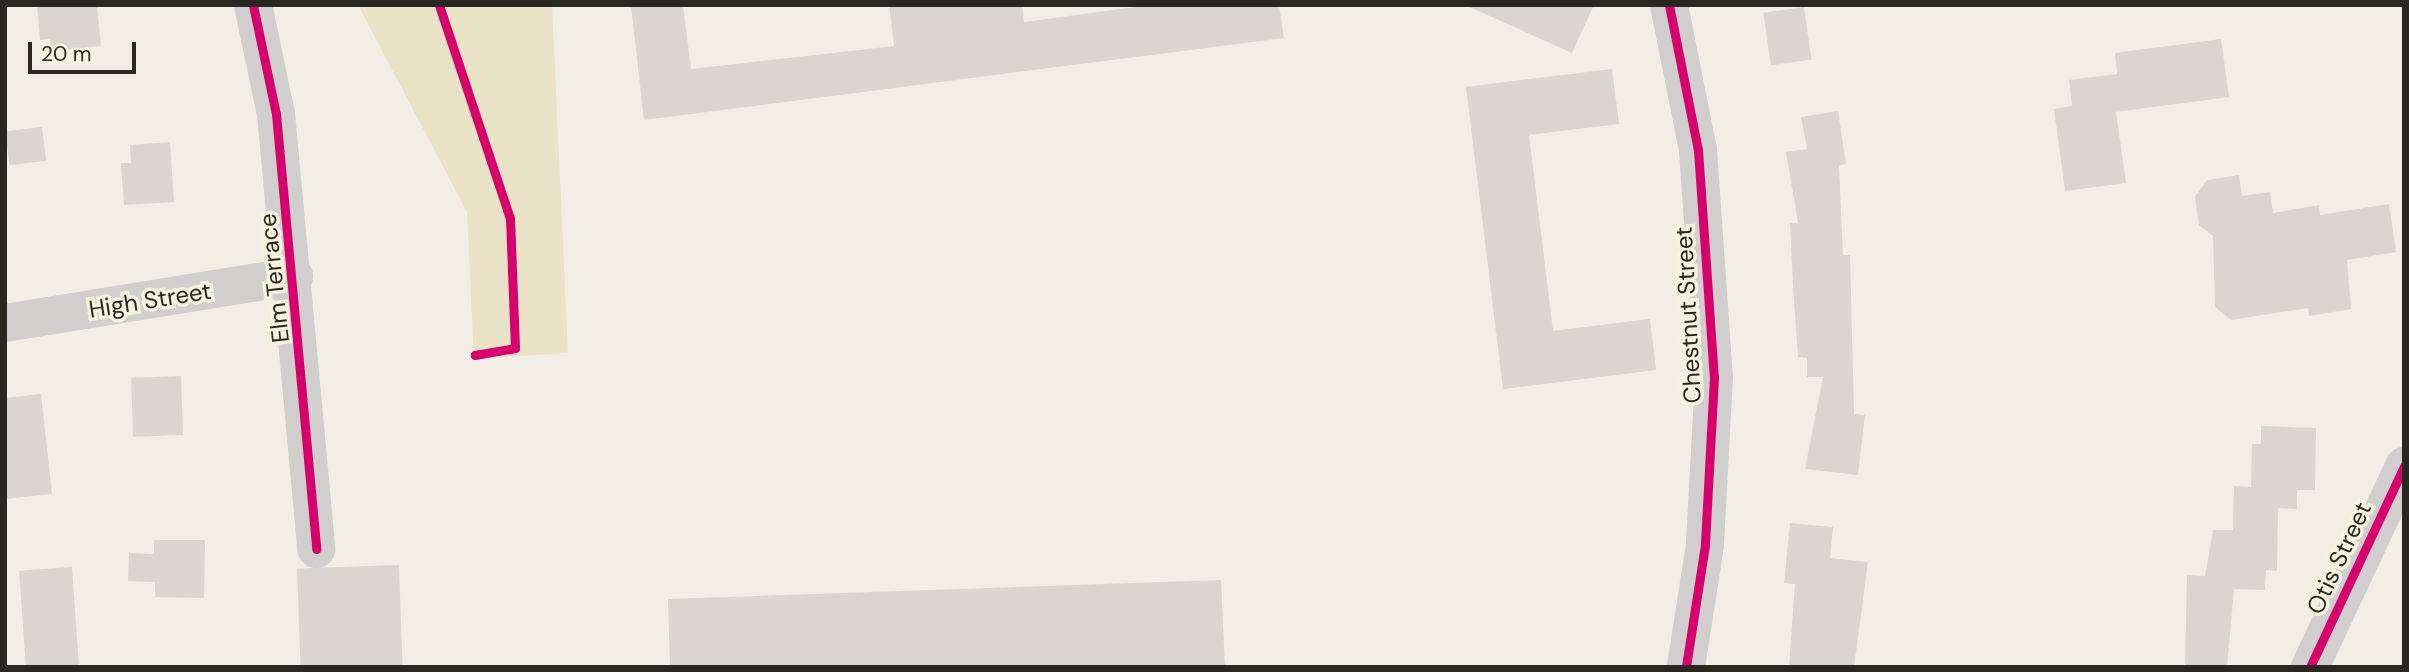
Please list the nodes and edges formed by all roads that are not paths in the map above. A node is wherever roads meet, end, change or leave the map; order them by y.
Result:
1 (253, 5) edge
2 (1669, 5) edge
3 (294, 276) junction
4 (5, 323) edge
5 (2404, 466) edge
6 (316, 549) dead end
7 (1686, 667) edge
8 (2310, 667) edge

1 - 3 street, Elm Terrace
2 - 7 street, Chestnut Street
3 - 4 street, High Street
3 - 6 street, Elm Terrace
5 - 8 street, Otis Street

